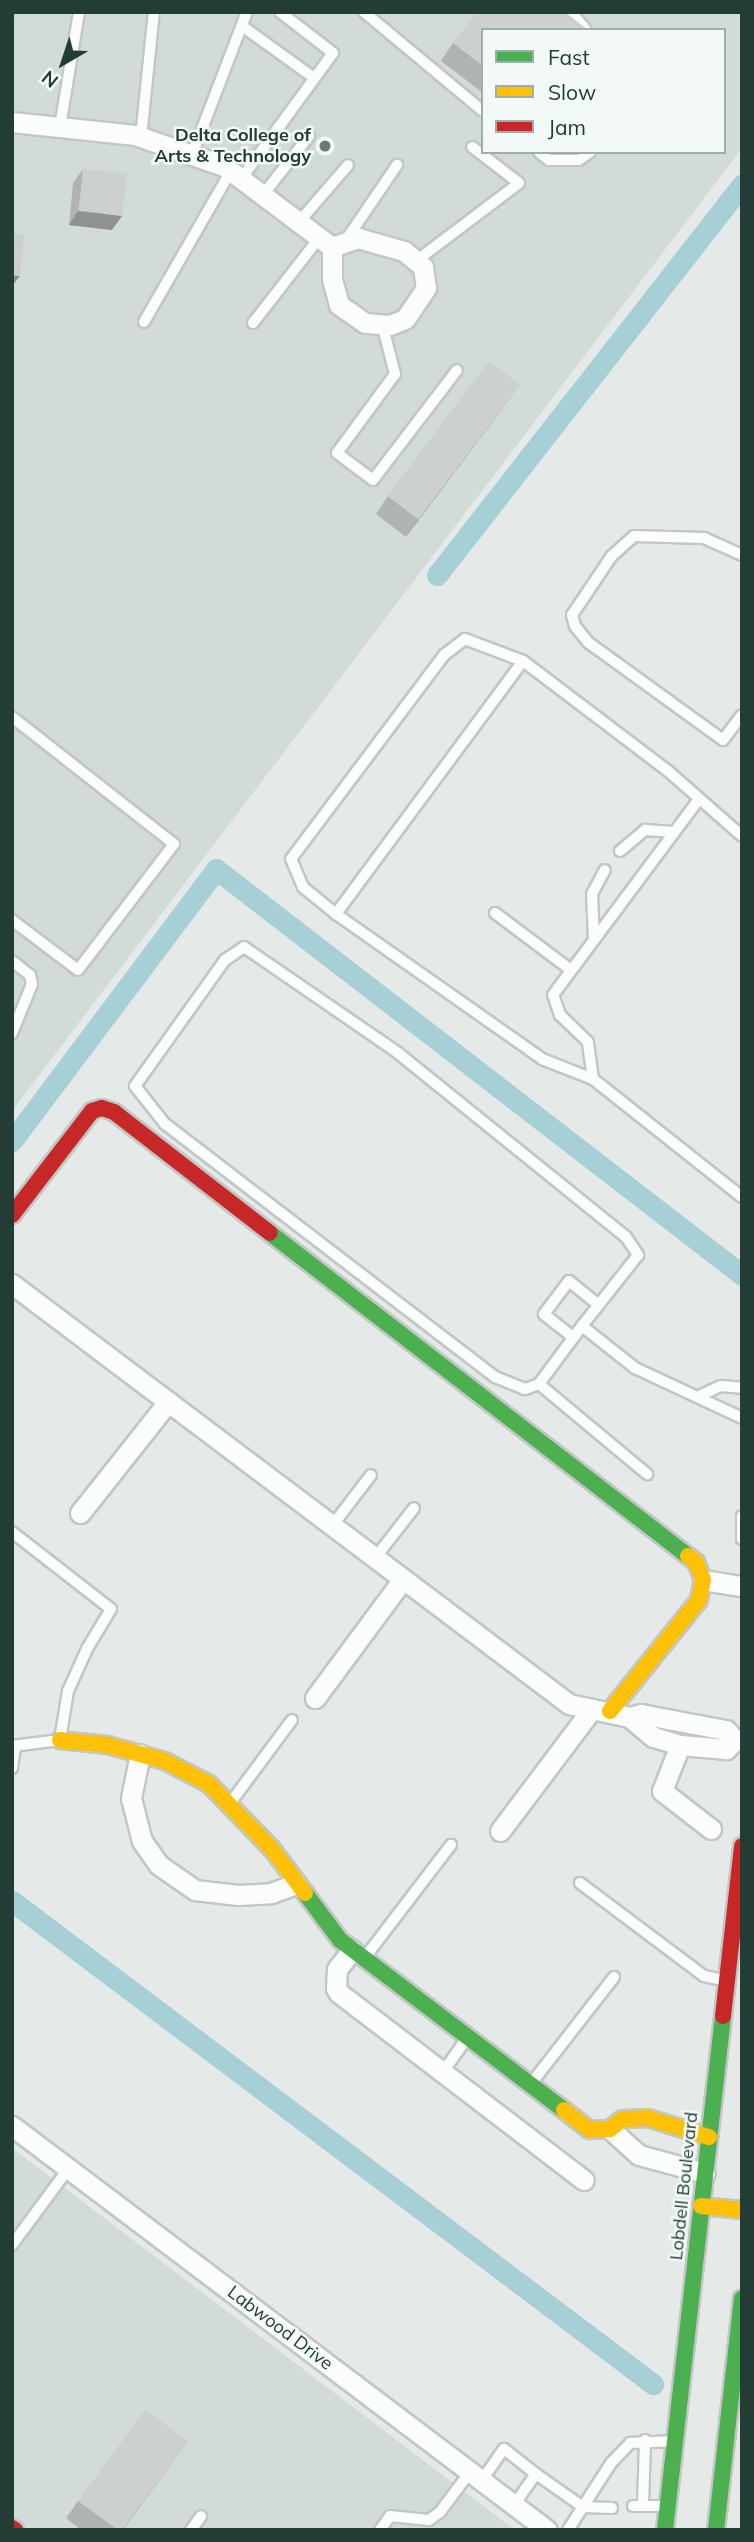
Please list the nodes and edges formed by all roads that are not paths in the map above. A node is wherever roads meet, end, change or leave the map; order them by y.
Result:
1 (79, 12) edge
2 (154, 12) edge
3 (247, 12) edge
4 (280, 12) edge
5 (364, 12) edge
6 (571, 12) edge
7 (242, 26) junction
8 (584, 28) edge
9 (314, 78) junction
10 (481, 109) edge
11 (12, 122) edge
12 (60, 127) junction
13 (309, 136) dead end
14 (141, 137) junction
15 (472, 147) dead end
16 (481, 154) edge
17 (481, 154) edge
18 (542, 154) edge
19 (587, 154) edge
20 (192, 155) junction
21 (348, 165) dead end
22 (397, 165) dead end
23 (236, 175) junction
24 (263, 195) junction
25 (299, 222) junction
26 (332, 242) junction
27 (416, 261) junction
28 (144, 321) dead end
29 (253, 323) dead end
30 (382, 324) junction
31 (457, 370) dead end
32 (742, 555) edge
33 (523, 661) junction
34 (742, 715) edge
35 (12, 717) edge
36 (699, 799) junction
37 (674, 832) junction
38 (742, 836) edge
39 (620, 851) dead end
40 (605, 870) dead end
41 (495, 913) dead end
42 (336, 914) junction
43 (12, 920) edge
44 (594, 939) junction
45 (12, 961) edge
46 (571, 970) junction
47 (12, 1033) edge
48 (593, 1079) junction
49 (742, 1197) edge
50 (12, 1215) edge
51 (12, 1284) edge
52 (599, 1305) junction
53 (582, 1326) junction
54 (573, 1338) junction
55 (539, 1384) junction
56 (742, 1388) edge
57 (697, 1397) junction
58 (168, 1402) junction
59 (742, 1418) edge
60 (647, 1474) dead end
61 (371, 1475) dead end
62 (414, 1508) dead end
63 (80, 1513) dead end
64 (742, 1516) edge
65 (332, 1526) junction
66 (12, 1532) edge
67 (742, 1539) edge
68 (375, 1558) junction
69 (403, 1579) junction
70 (703, 1580) junction
71 (742, 1586) edge
72 (316, 1698) dead end
73 (601, 1710) junction
74 (629, 1717) junction
75 (292, 1720) dead end
76 (670, 1720) junction
77 (60, 1740) junction
78 (686, 1740) junction
79 (738, 1741) edge
80 (14, 1746) edge
81 (140, 1754) junction
82 (12, 1768) edge
83 (229, 1805) junction
84 (711, 1829) dead end
85 (500, 1831) dead end
86 (451, 1845) dead end
87 (742, 1846) edge
88 (741, 1854) edge
89 (580, 1883) dead end
90 (296, 1884) junction
91 (357, 1954) junction
92 (614, 1977) dead end
93 (727, 1981) junction
94 (467, 2038) junction
95 (443, 2072) junction
96 (530, 2086) junction
97 (12, 2126) edge
98 (610, 2129) junction
99 (709, 2137) junction
100 (69, 2168) junction
101 (705, 2173) junction
102 (584, 2180) dead end
103 (701, 2206) junction
104 (742, 2210) edge
105 (12, 2245) edge
106 (742, 2298) edge
107 (741, 2305) edge
108 (736, 2411) edge
109 (645, 2440) junction
110 (675, 2441) junction
111 (536, 2474) junction
112 (476, 2476) junction
113 (514, 2505) junction
114 (668, 2506) junction
115 (583, 2507) junction
116 (612, 2508) dead end
117 (201, 2516) dead end
118 (191, 2530) edge
119 (380, 2530) edge
120 (547, 2530) edge
121 (568, 2530) edge
122 (665, 2530) edge
123 (716, 2530) edge

1 - 12 lane
2 - 14 lane
3 - 7 lane
4 - 9 lane
5 - 10 lane
6 - 8 lane
7 - 9 lane
7 - 20 lane
9 - 23 lane
11 - 12 street
12 - 14 street
13 - 24 lane
14 - 20 street
15 - 16 lane
17 - 27 lane
18 - 19 lane
20 - 23 street
21 - 25 lane
22 - 26 lane
23 - 24 street
23 - 28 lane
24 - 25 street
25 - 26 street
26 - 27 street
26 - 29 lane
26 - 30 street
27 - 30 street
30 - 31 lane
32 - 34 lane
33 - 36 lane
33 - 42 lane
33 - 42 lane
35 - 43 lane
36 - 37 lane
36 - 38 lane
37 - 39 lane
37 - 44 lane
40 - 44 lane
41 - 46 lane
42 - 48 lane
44 - 46 lane
45 - 47 lane
46 - 48 lane
48 - 49 lane
50 - 70 street
51 - 58 street
52 - 53 lane
52 - 54 lane
52 - 55 lane
53 - 54 lane
53 - 57 lane
54 - 55 lane
55 - 60 lane
56 - 57 lane
57 - 59 lane
58 - 63 street
58 - 65 street
61 - 65 lane
62 - 68 lane
64 - 67 lane
65 - 68 street
66 - 77 lane
68 - 69 street
69 - 72 street
69 - 73 street
70 - 71 street
70 - 73 street
73 - 74 street
73 - 85 street
74 - 76 street
74 - 78 street
75 - 83 lane
76 - 78 street
76 - 78 street
77 - 80 lane
77 - 81 street
78 - 79 street
78 - 84 street
80 - 82 lane
81 - 83 street
81 - 90 street
83 - 90 street
86 - 91 lane
87 - 88 street, Lobdell Boulevard
88 - 93 street, Lobdell Boulevard
89 - 93 lane
90 - 91 street
91 - 94 street
91 - 95 street
92 - 96 lane
93 - 99 street, Lobdell Boulevard
94 - 95 lane
94 - 96 street
95 - 102 street
96 - 98 street
97 - 100 street, Labwood Drive
98 - 99 street
98 - 101 street
99 - 101 street, Lobdell Boulevard
100 - 105 lane
100 - 112 street, Labwood Drive
101 - 103 street, Lobdell Boulevard
103 - 104 street
103 - 110 street, Lobdell Boulevard
106 - 107 street
107 - 108 street
108 - 123 street
109 - 110 lane
109 - 114 lane
109 - 115 lane
110 - 114 street, Lobdell Boulevard
111 - 112 lane
111 - 113 lane
111 - 115 lane
112 - 113 street, Labwood Drive
112 - 119 lane
113 - 120 street, Labwood Drive
114 - 122 street, Lobdell Boulevard
115 - 116 lane
115 - 121 lane
117 - 118 lane

